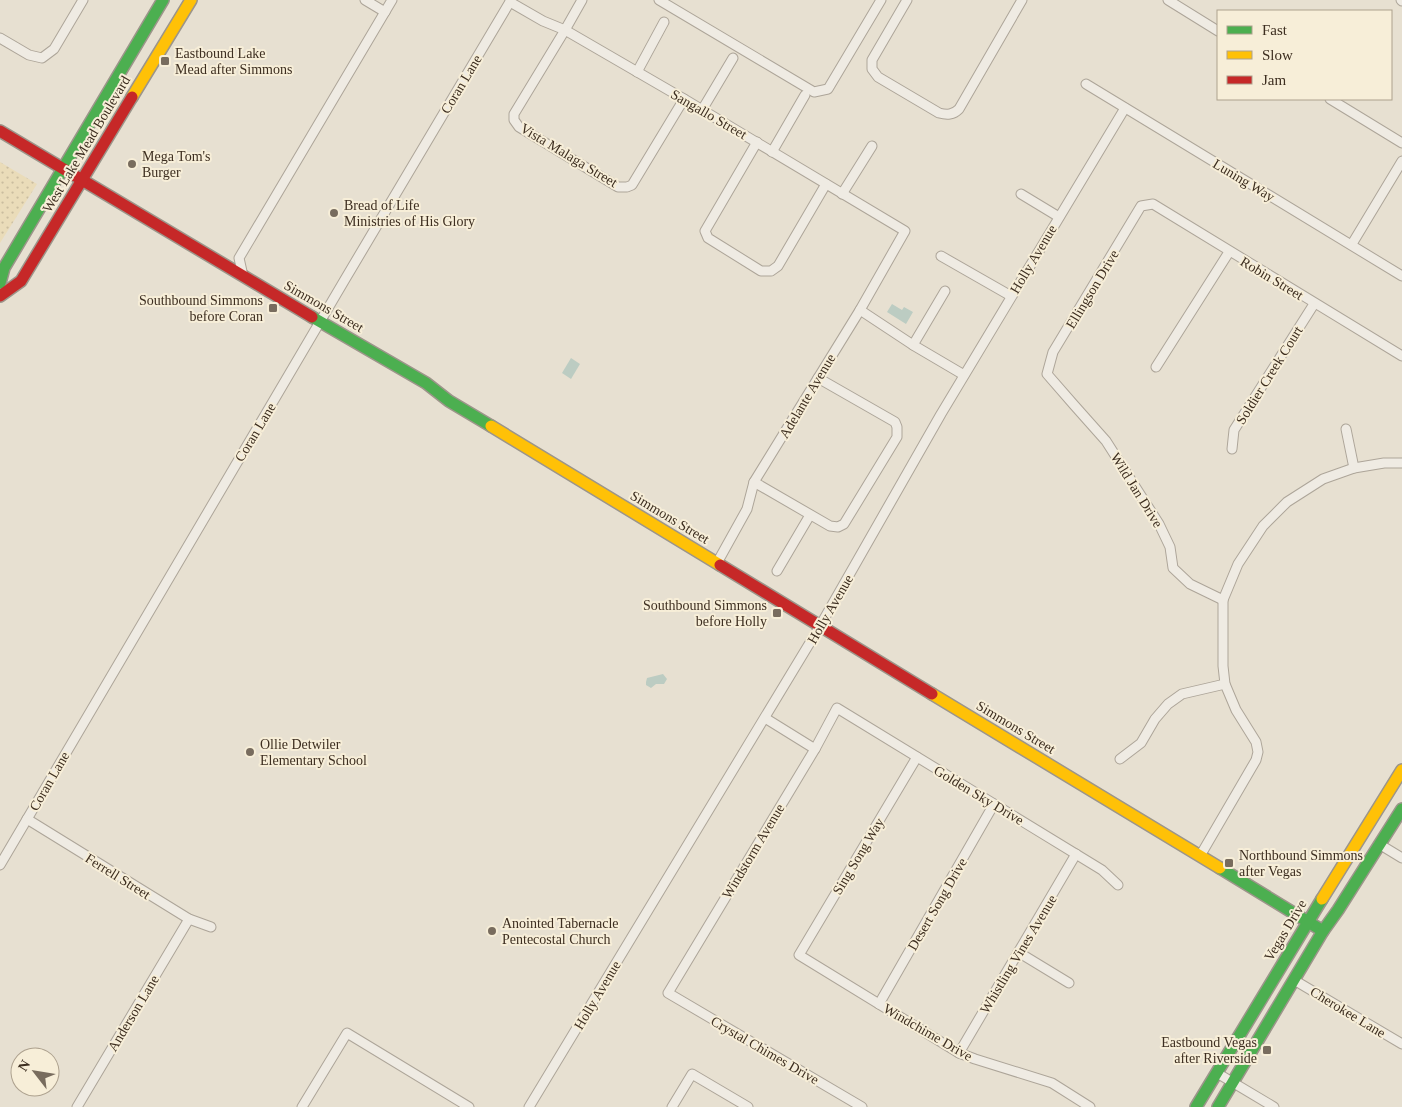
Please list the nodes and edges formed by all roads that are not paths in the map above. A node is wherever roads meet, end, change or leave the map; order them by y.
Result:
1 (83, 0) edge
2 (163, 0) edge
3 (191, 0) edge
4 (365, 0) edge
5 (392, 0) edge
6 (582, 0) edge
7 (659, 0) edge
8 (881, 0) edge
9 (907, 0) edge
10 (1022, 0) edge
11 (1168, 0) edge
12 (510, 1) edge
13 (385, 12) junction
14 (165, 20) junction
15 (664, 22) dead end
16 (565, 30) junction
17 (1217, 30) edge
18 (0, 38) edge
19 (733, 58) dead end
20 (637, 72) junction
21 (1086, 84) dead end
22 (805, 95) dead end
23 (684, 99) junction
24 (1332, 100) edge
25 (1124, 108) junction
26 (702, 110) junction
27 (0, 131) edge
28 (757, 142) junction
29 (1402, 143) edge
30 (872, 146) dead end
31 (772, 152) junction
32 (1402, 161) edge
33 (63, 169) junction
34 (82, 180) junction
35 (826, 184) junction
36 (842, 194) junction
37 (1021, 194) dead end
38 (1141, 206) joint
39 (1059, 217) junction
40 (905, 231) joint
41 (1352, 244) junction
42 (1229, 252) junction
43 (941, 256) dead end
44 (243, 276) junction
45 (1402, 276) edge
46 (0, 283) edge
47 (945, 292) dead end
48 (0, 296) edge
49 (1011, 296) junction
50 (1314, 304) junction
51 (860, 310) junction
52 (320, 322) junction
53 (912, 345) junction
54 (1402, 356) edge
55 (1156, 367) dead end
56 (1047, 374) joint
57 (964, 375) junction
58 (818, 378) junction
59 (1346, 428) dead end
60 (1232, 449) dead end
61 (1402, 464) edge
62 (1354, 468) junction
63 (754, 482) junction
64 (810, 515) junction
65 (717, 564) junction
66 (777, 571) dead end
67 (1223, 600) junction
68 (820, 626) junction
69 (1225, 684) junction
70 (837, 708) joint
71 (765, 718) junction
72 (815, 749) junction
73 (917, 757) junction
74 (1120, 759) dead end
75 (1402, 770) edge
76 (994, 804) junction
77 (1402, 809) edge
78 (27, 819) junction
79 (1379, 844) junction
80 (1076, 854) junction
81 (1200, 856) junction
82 (1402, 858) edge
83 (0, 865) edge
84 (1118, 884) dead end
85 (189, 919) junction
86 (1308, 922) junction
87 (211, 927) dead end
88 (1323, 931) junction
89 (1018, 952) junction
90 (799, 956) joint
91 (1294, 980) junction
92 (1069, 983) dead end
93 (668, 993) joint
94 (879, 1004) junction
95 (1402, 1044) edge
96 (959, 1053) junction
97 (1217, 1073) junction
98 (1233, 1082) junction
99 (77, 1107) edge
100 (302, 1107) edge
101 (469, 1107) edge
102 (529, 1107) edge
103 (672, 1107) edge
104 (748, 1107) edge
105 (862, 1107) edge
106 (1090, 1107) edge
107 (1196, 1107) edge
108 (1218, 1107) edge
109 (1274, 1107) edge

1 - 18 street
2 - 14 main road, West Lake Mead Boulevard
3 - 14 main road, West Lake Mead Boulevard
4 - 13 street
5 - 13 street
6 - 16 street
7 - 8 street
9 - 10 street
11 - 17 street
12 - 16 street, Sangallo Street
12 - 52 street, Coran Lane
13 - 44 street
14 - 33 main road, West Lake Mead Boulevard
14 - 34 main road, West Lake Mead Boulevard
15 - 20 street
16 - 20 street, Sangallo Street
16 - 23 street, Vista Malaga Street
19 - 26 street
20 - 23 street, Sangallo Street
21 - 25 street, Luning Way
22 - 31 street
23 - 26 street, Sangallo Street
24 - 29 street
25 - 39 street, Holly Avenue
25 - 41 street, Luning Way
26 - 28 street, Sangallo Street
27 - 33 main road, Simmons Street
28 - 31 street, Sangallo Street
28 - 35 street
30 - 36 street
31 - 35 street, Sangallo Street
32 - 41 street
33 - 34 main road, Simmons Street
33 - 46 main road, West Lake Mead Boulevard
34 - 44 main road, Simmons Street
34 - 48 main road, West Lake Mead Boulevard
35 - 36 street, Sangallo Street
36 - 40 street, Sangallo Street
37 - 39 street
38 - 42 street, Robin Street
38 - 56 street, Ellingson Drive
39 - 49 street, Holly Avenue
40 - 51 street, Adelante Avenue
41 - 45 street, Luning Way
42 - 50 street, Robin Street
42 - 55 street
43 - 49 street
44 - 52 main road, Simmons Street
47 - 53 street
49 - 57 street, Holly Avenue
50 - 54 street, Robin Street
50 - 60 street, Soldier Creek Court
51 - 53 street
51 - 58 street, Adelante Avenue
52 - 65 main road, Simmons Street
52 - 78 street, Coran Lane
53 - 57 street
56 - 67 street, Wild Jan Drive
57 - 68 street, Holly Avenue
58 - 63 street, Adelante Avenue
58 - 64 street
59 - 62 street
61 - 62 street
62 - 67 street
63 - 64 street
63 - 65 street, Adelante Avenue
64 - 66 street
65 - 68 main road, Simmons Street
67 - 69 street
68 - 71 street, Holly Avenue
68 - 81 main road, Simmons Street
69 - 74 street
69 - 81 street
70 - 72 street, Windstorm Avenue
70 - 73 street, Golden Sky Drive
71 - 72 street
71 - 102 street, Holly Avenue
72 - 93 street, Windstorm Avenue
73 - 76 street, Golden Sky Drive
73 - 90 street, Sing Song Way
75 - 86 main road, Vegas Drive
76 - 80 street, Golden Sky Drive
76 - 94 street, Desert Song Drive
77 - 79 main road
78 - 83 street, Coran Lane
78 - 85 street, Ferrell Street
79 - 82 street
79 - 88 main road
80 - 84 street, Golden Sky Drive
80 - 89 street, Whistling Vines Avenue
81 - 86 main road, Simmons Street
85 - 87 street, Ferrell Street
85 - 99 street, Anderson Lane
86 - 88 main road, Simmons Street
86 - 97 main road, Vegas Drive
88 - 91 main road
89 - 92 street
89 - 96 street, Whistling Vines Avenue
90 - 94 street, Windchime Drive
91 - 95 street, Cherokee Lane
91 - 98 main road
93 - 105 street, Crystal Chimes Drive
94 - 96 street, Windchime Drive
96 - 106 street, Windchime Drive
97 - 98 street
97 - 107 main road, Vegas Drive
98 - 108 main road
98 - 109 street
100 - 101 street
103 - 104 street

